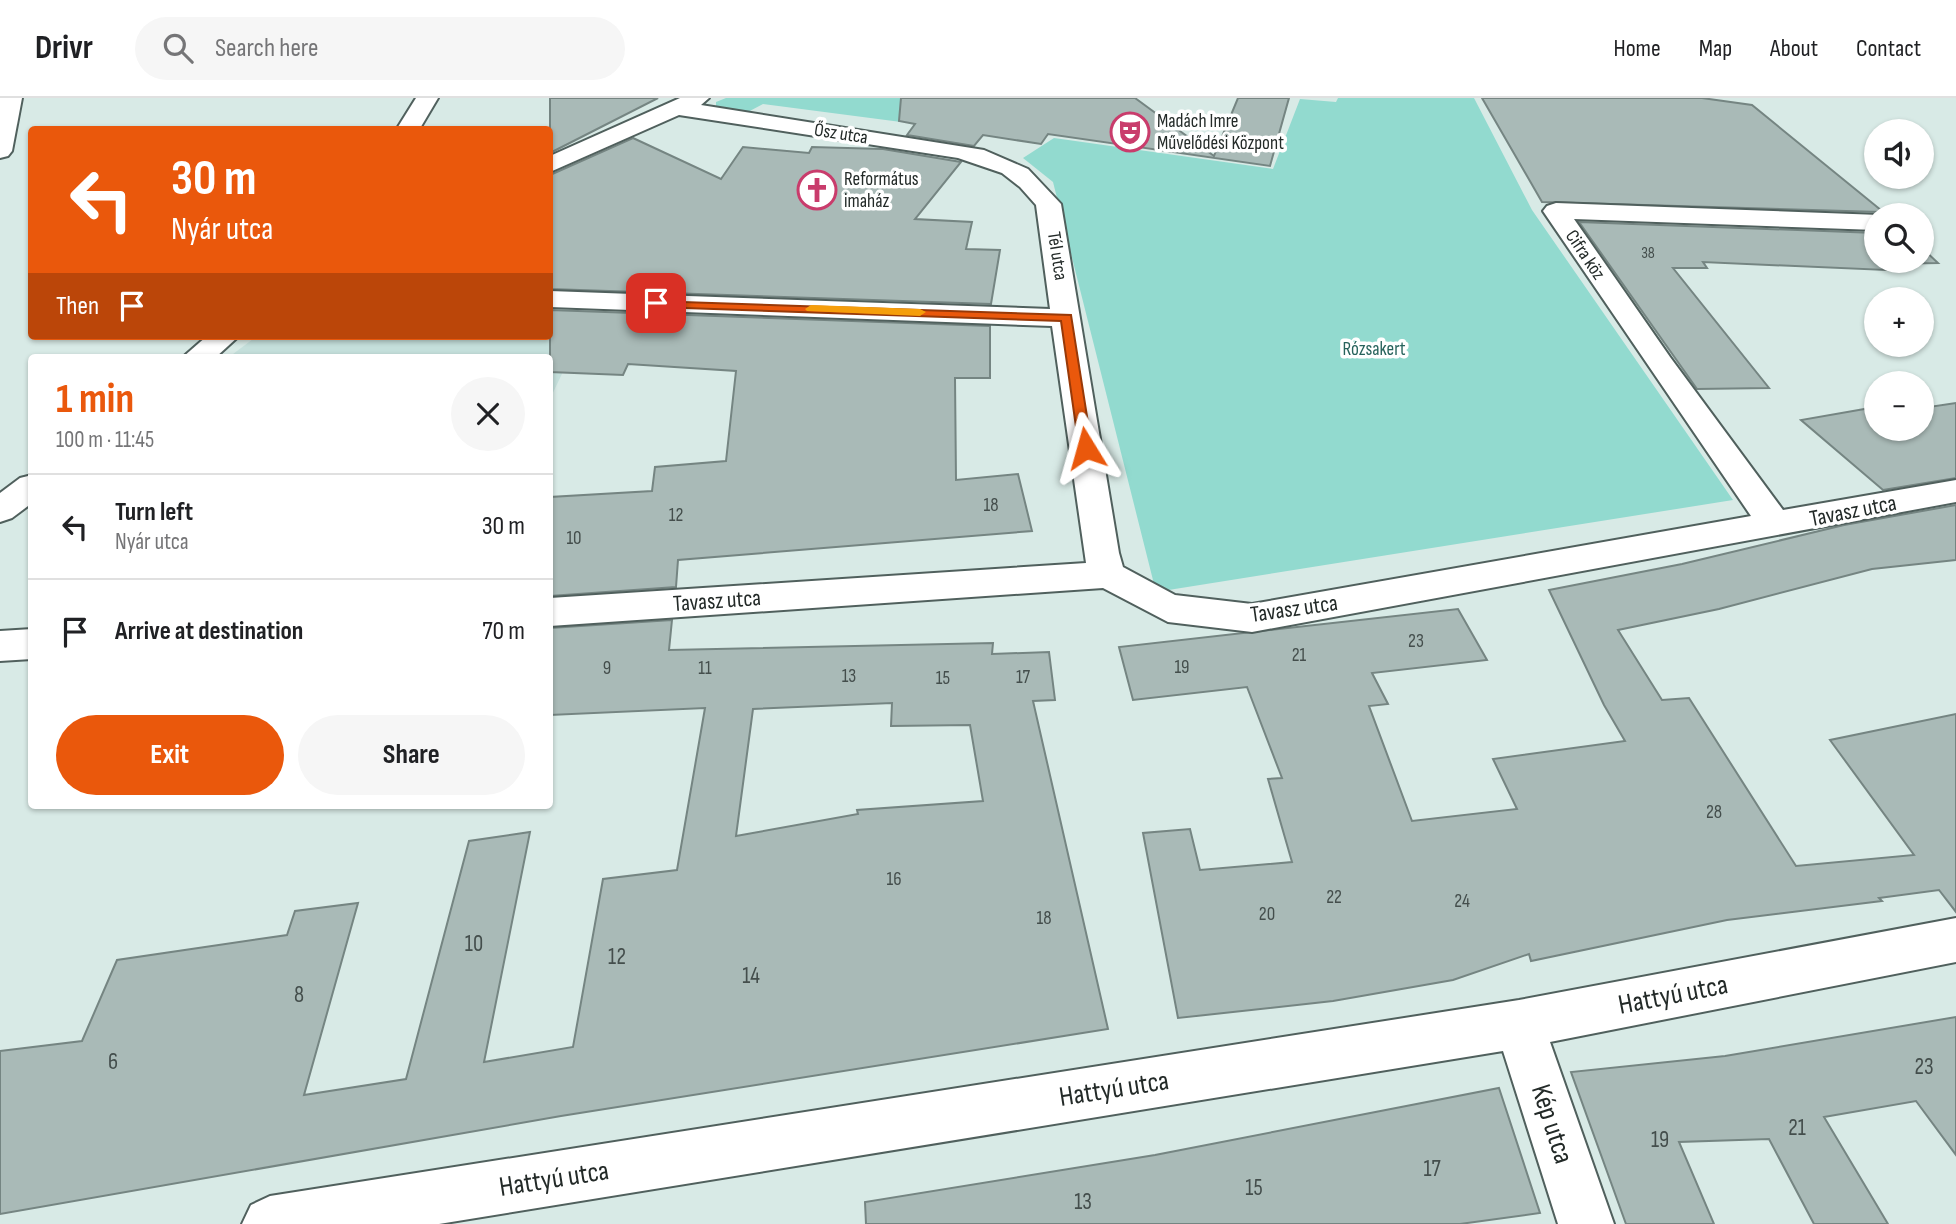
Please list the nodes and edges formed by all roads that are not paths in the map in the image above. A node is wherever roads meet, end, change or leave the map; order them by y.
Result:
1 (11, 98) edge
2 (427, 98) edge
3 (698, 98) edge
4 (676, 108) junction
5 (410, 126) edge
6 (0, 151) edge
7 (1006, 163) joint
8 (553, 164) edge
9 (1864, 222) edge
10 (553, 299) edge
11 (1066, 318) junction
12 (220, 340) edge
13 (202, 354) edge
14 (28, 489) edge
15 (1956, 491) edge
16 (0, 510) edge
17 (1775, 526) junction
18 (1108, 575) junction
19 (553, 612) edge
20 (28, 644) edge
21 (0, 646) edge
22 (1956, 940) edge
23 (1519, 1024) junction
24 (270, 1224) edge
25 (1586, 1224) edge

1 - 6 street
2 - 5 street
3 - 4 street
4 - 7 street, Ősz utca
4 - 8 street
7 - 11 street, Tél utca
9 - 17 street, Cifra köz
10 - 11 street
11 - 18 street, Tél utca
12 - 13 street
14 - 16 street
15 - 17 street, Tavasz utca
17 - 18 street, Tavasz utca
18 - 19 street, Tavasz utca
20 - 21 street
22 - 23 street, Hattyú utca
23 - 24 street, Hattyú utca
23 - 25 street, Kép utca

